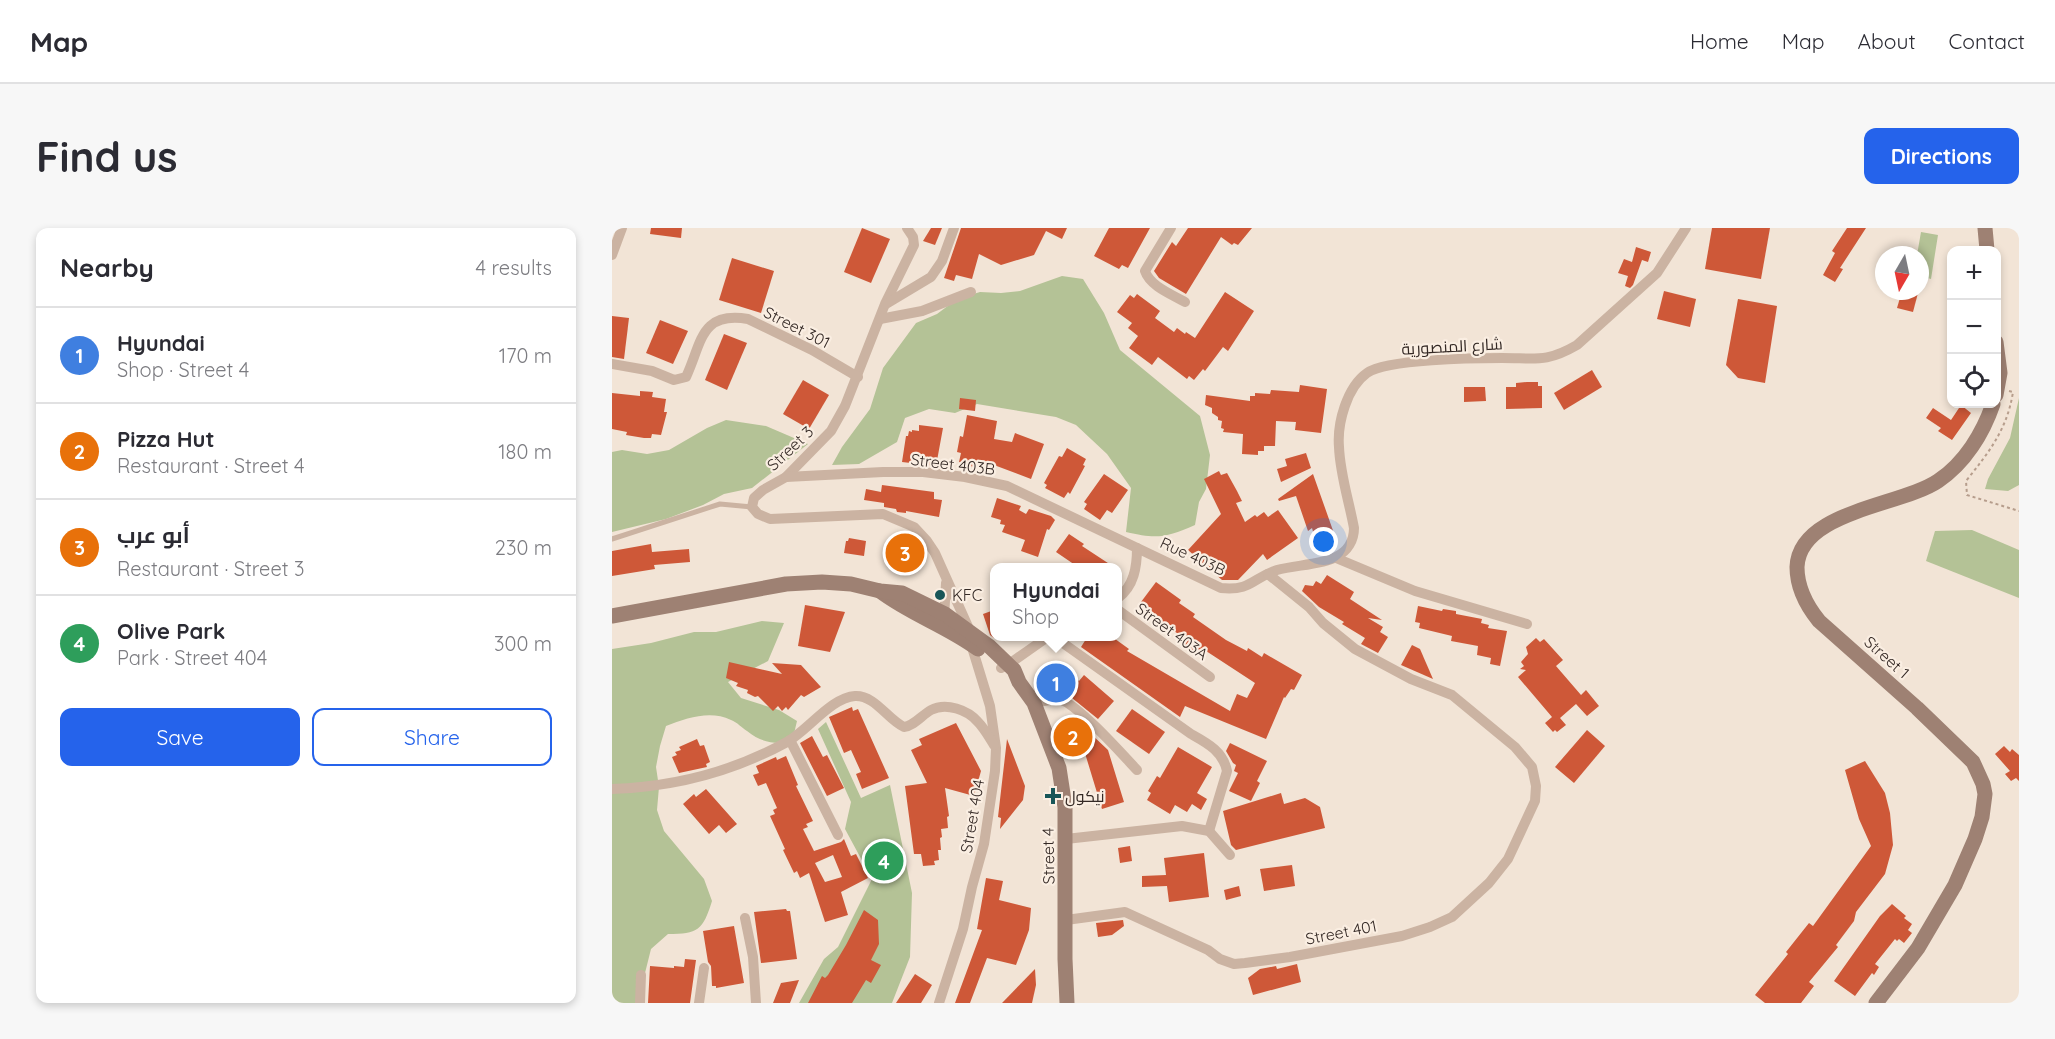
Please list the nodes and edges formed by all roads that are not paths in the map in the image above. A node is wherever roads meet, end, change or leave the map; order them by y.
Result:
1 (622, 228) edge
2 (954, 228) edge
3 (1171, 228) edge
4 (1686, 228) edge
5 (1985, 228) edge
6 (909, 229) edge
7 (1987, 246) edge
8 (612, 255) edge
9 (971, 292) dead end
10 (1185, 302) dead end
11 (885, 304) junction
12 (880, 319) junction
13 (612, 364) edge
14 (858, 377) junction
15 (1992, 408) edge
16 (786, 477) junction
17 (752, 507) junction
18 (612, 539) edge
19 (1137, 548) junction
20 (1336, 558) junction
21 (1268, 573) junction
22 (946, 579) junction
23 (1122, 594) edge
24 (1122, 613) edge
25 (612, 616) edge
26 (944, 620) junction
27 (1527, 624) dead end
28 (971, 638) junction
29 (1043, 641) edge
30 (1058, 641) edge
31 (1005, 666) junction
32 (1210, 677) dead end
33 (1034, 703) junction
34 (790, 740) junction
35 (996, 748) junction
36 (1137, 770) dead end
37 (612, 789) edge
38 (1209, 831) junction
39 (838, 835) dead end
40 (1066, 839) junction
41 (1230, 855) dead end
42 (745, 918) dead end
43 (1066, 920) junction
44 (704, 968) dead end
45 (641, 975) dead end
46 (640, 1003) edge
47 (699, 1003) edge
48 (756, 1003) edge
49 (939, 1003) edge
50 (1067, 1003) edge
51 (1876, 1003) edge

1 - 8 street
2 - 11 street
3 - 10 street
4 - 20 street, شارع المنصورية
5 - 7 street
6 - 11 street, Street 3
9 - 12 street
11 - 12 street, Street 3
12 - 14 street, Street 3
13 - 14 street, Street 301
14 - 16 street, Street 3
15 - 51 street, Street 1
16 - 17 street, Street 3
16 - 19 street, Street 403B
17 - 18 lane
17 - 22 street
19 - 21 street, Rue 403B
19 - 23 street
20 - 21 street
20 - 27 street
21 - 43 street, Street 401
22 - 26 street
22 - 28 street
24 - 32 street, Street 403A
25 - 26 street, Street 4
26 - 28 street, Street 4
28 - 31 street, Street 4
28 - 35 street, Street 404
29 - 31 street
30 - 38 street
31 - 33 street, Street 4
33 - 36 street
33 - 40 street, Street 4
34 - 35 street
34 - 37 street
34 - 39 street
35 - 49 street, Street 404
38 - 40 street
38 - 41 street
40 - 43 street, Street 4
42 - 48 street
43 - 50 street, Street 4
44 - 47 street
45 - 46 street

